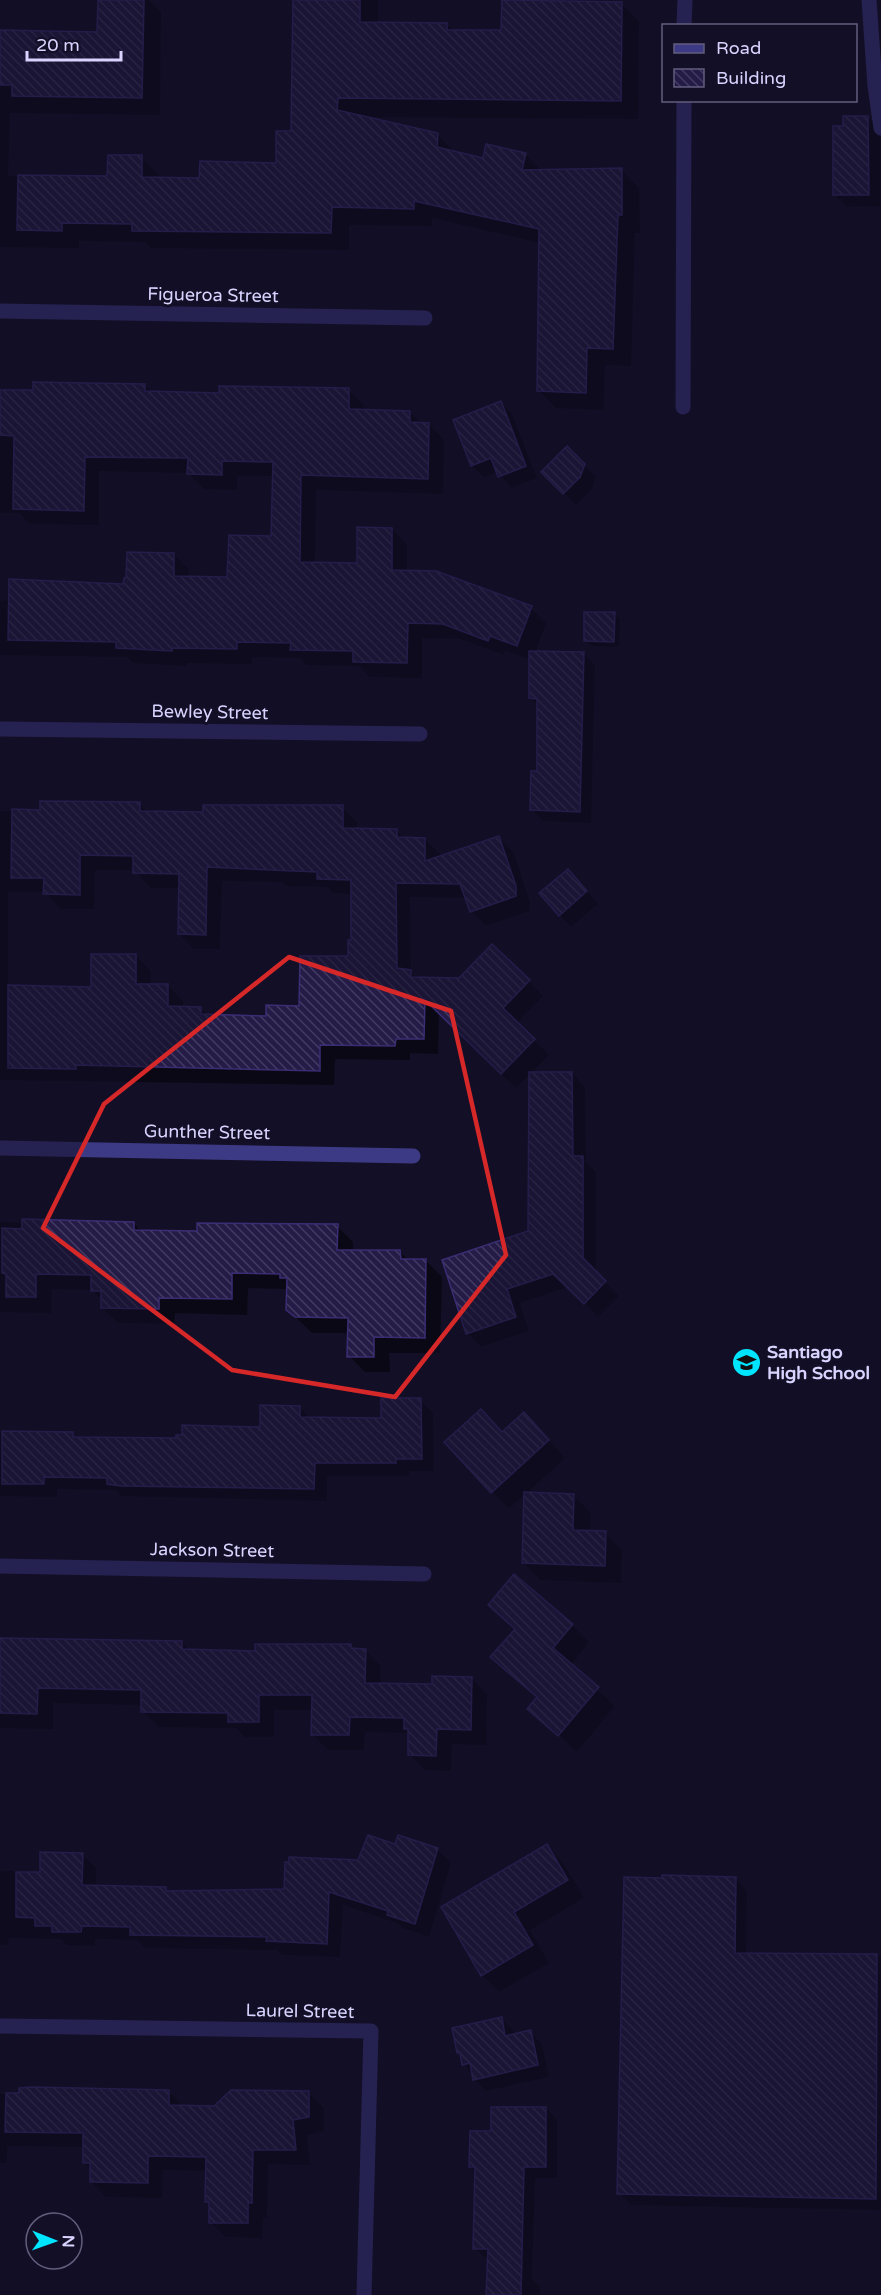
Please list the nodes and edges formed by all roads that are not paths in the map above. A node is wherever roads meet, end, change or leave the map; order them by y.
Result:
1 (685, 0) edge
2 (869, 0) edge
3 (684, 24) edge
4 (684, 102) edge
5 (881, 128) edge
6 (0, 311) edge
7 (425, 318) dead end
8 (683, 407) dead end
9 (0, 729) edge
10 (420, 734) dead end
11 (0, 1148) edge
12 (413, 1156) dead end
13 (0, 1566) edge
14 (424, 1574) dead end
15 (0, 2026) edge
16 (364, 2295) edge

1 - 3 street
2 - 5 street
4 - 8 street
6 - 7 street, Figueroa Street
9 - 10 street, Bewley Street
11 - 12 street, Gunther Street
13 - 14 street, Jackson Street
15 - 16 street, Laurel Street

